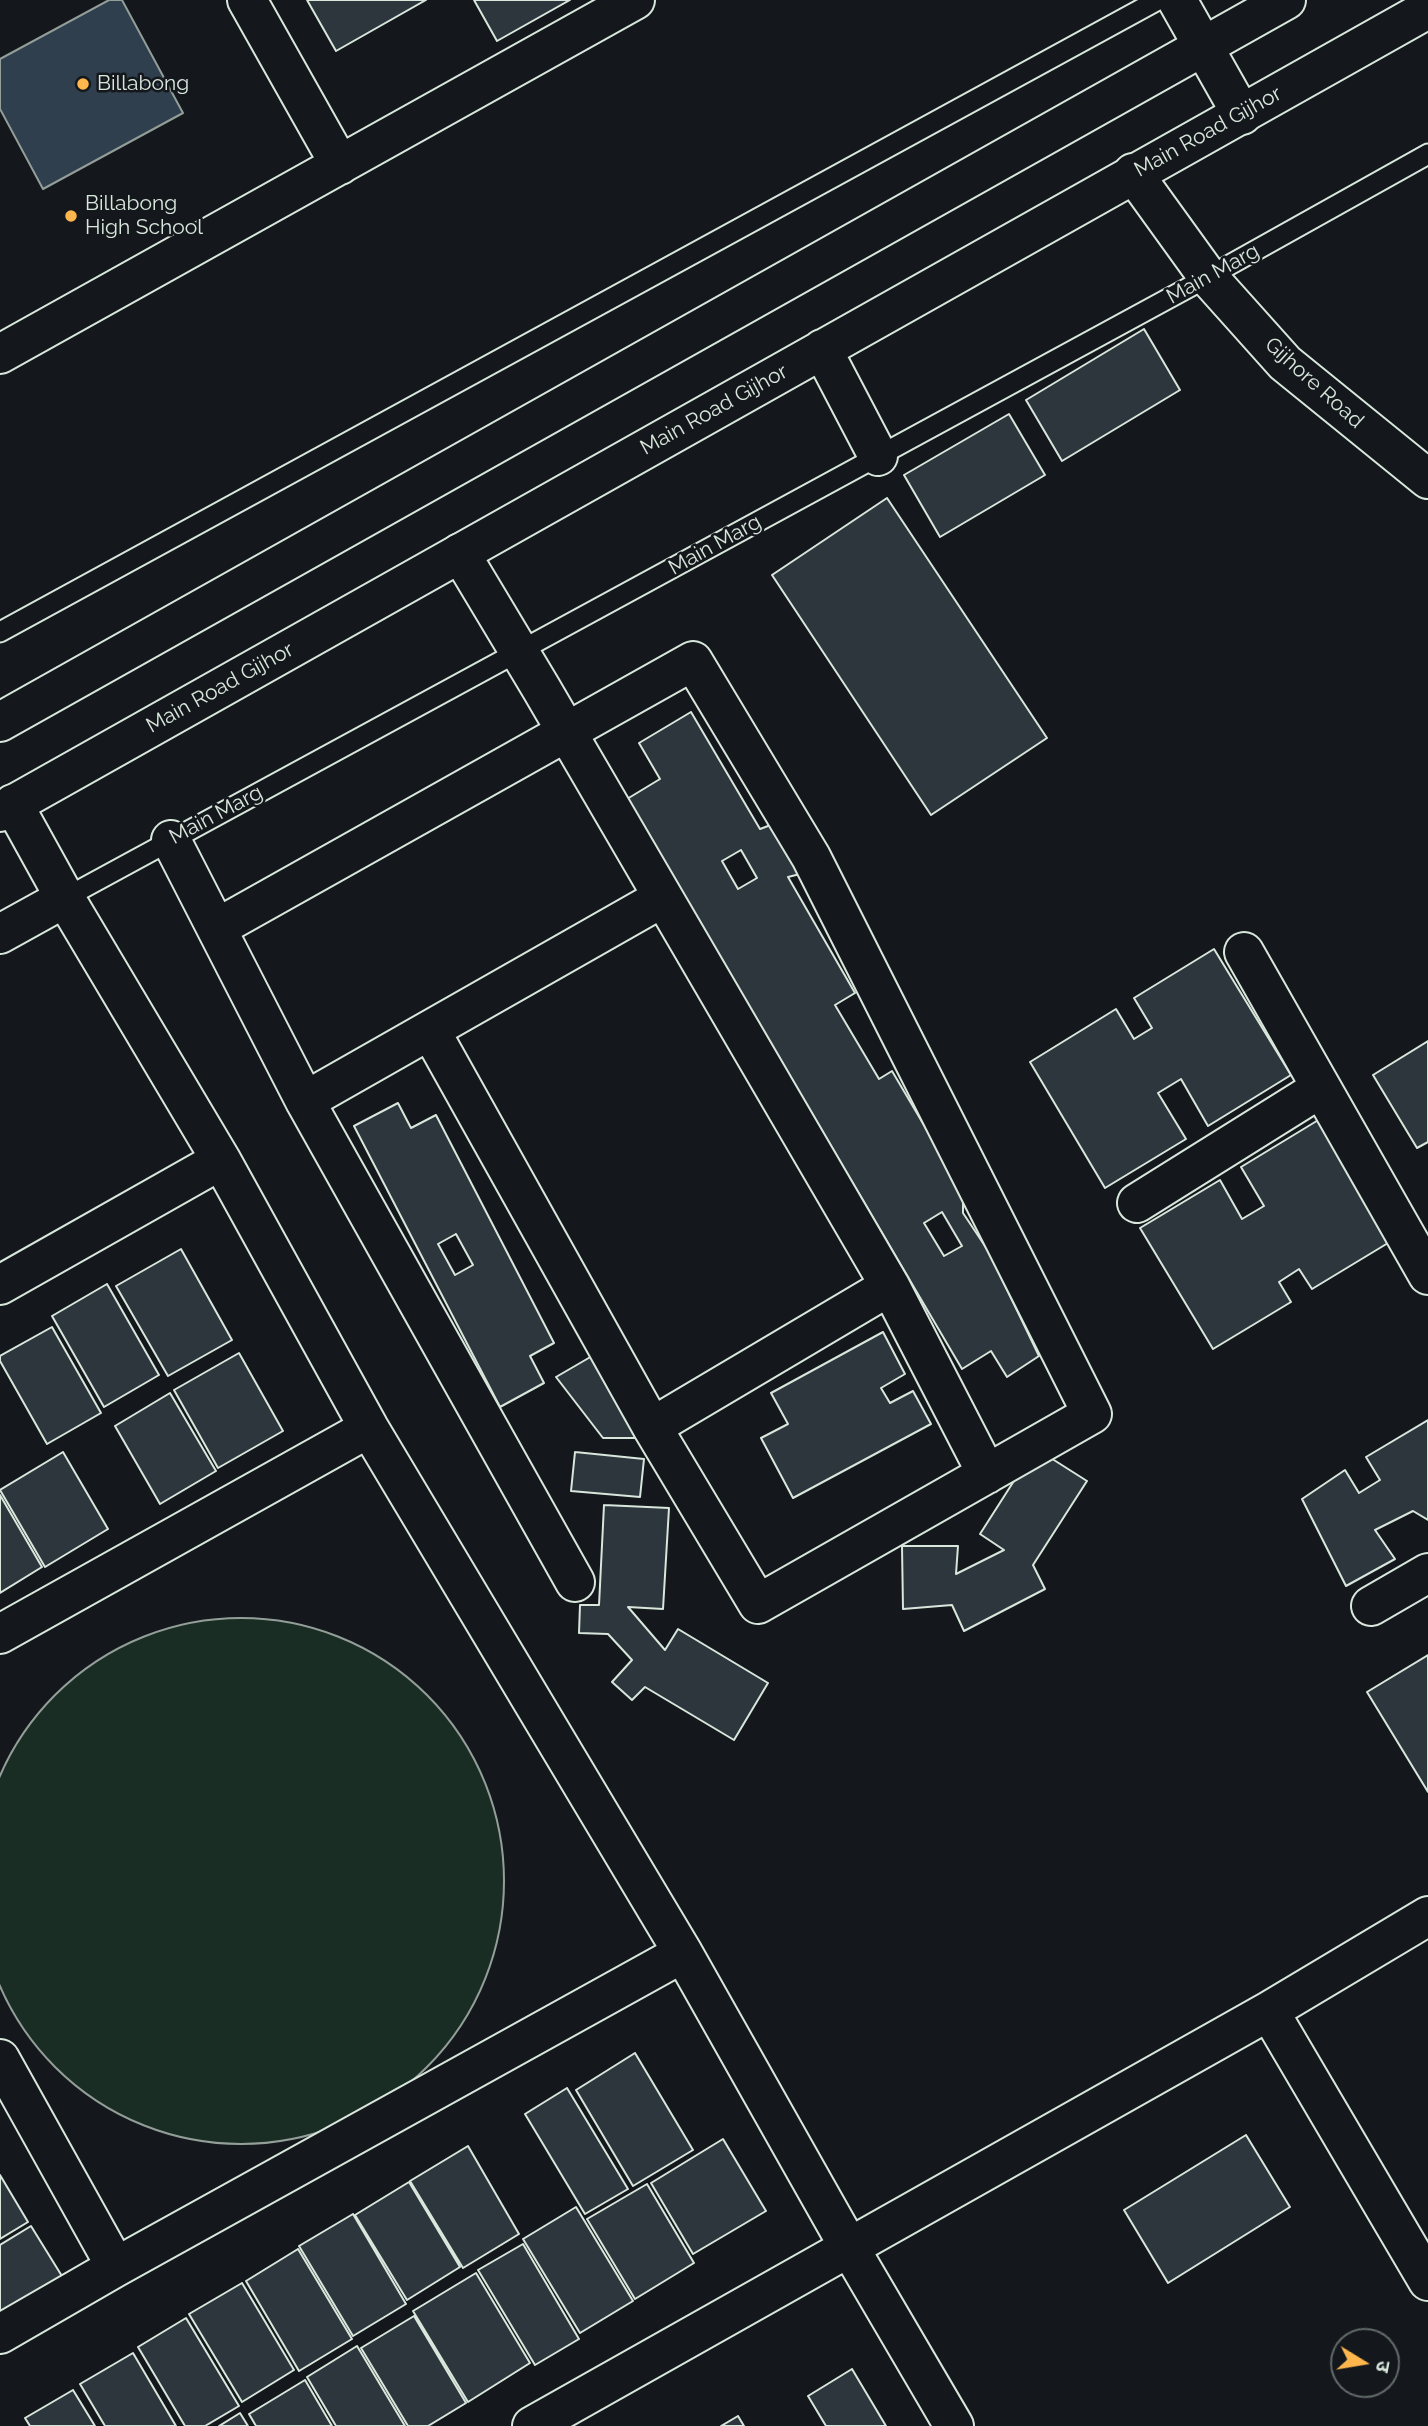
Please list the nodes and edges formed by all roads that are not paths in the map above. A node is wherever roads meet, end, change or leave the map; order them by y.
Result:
1 (247, 0) edge
2 (635, 0) edge
3 (1158, 0) edge
4 (1177, 0) edge
5 (1286, 0) edge
6 (1428, 9) edge
7 (1203, 47) junction
8 (1241, 115) junction
9 (1428, 154) edge
10 (340, 165) junction
11 (1133, 173) junction
12 (1208, 277) junction
13 (822, 348) junction
14 (0, 354) edge
15 (878, 456) junction
16 (1428, 479) edge
17 (460, 553) junction
18 (0, 632) edge
19 (520, 652) junction
20 (0, 722) edge
21 (567, 733) junction
22 (6, 808) edge
23 (171, 840) junction
24 (65, 898) junction
25 (662, 898) junction
26 (216, 928) junction
27 (0, 934) edge
28 (1244, 952) dead end
29 (429, 1030) junction
30 (1321, 1088) junction
31 (305, 1101) junction
32 (220, 1160) junction
33 (1137, 1203) dead end
34 (1428, 1275) edge
35 (0, 1285) edge
36 (890, 1286) junction
37 (652, 1427) junction
38 (369, 1428) junction
39 (988, 1474) junction
40 (1428, 1573) edge
41 (575, 1582) dead end
42 (1371, 1606) dead end
43 (0, 1634) edge
44 (1424, 1929) edge
45 (683, 1953) junction
46 (1269, 2011) junction
47 (0, 2059) edge
48 (849, 2247) junction
49 (116, 2267) junction
50 (1428, 2281) edge
51 (0, 2334) edge
52 (532, 2426) edge
53 (954, 2426) edge

1 - 10 street
2 - 10 street
3 - 18 lane
4 - 7 street
5 - 7 street
6 - 8 street, Main Road Gijhor
7 - 8 street
7 - 20 street
8 - 11 street, Main Road Gijhor
9 - 12 lane, Main Marg
10 - 14 street
11 - 12 street, Gijhore Road
11 - 13 street, Main Road Gijhor
12 - 15 lane, Main Marg
12 - 16 street, Gijhore Road
13 - 15 street
13 - 17 street, Main Road Gijhor
15 - 19 lane, Main Marg
17 - 19 street
17 - 22 street, Main Road Gijhor
19 - 21 street
19 - 23 lane, Main Marg
21 - 25 street
21 - 26 street
21 - 39 street
22 - 24 street
23 - 24 lane, Main Marg
23 - 26 street
24 - 27 street, Main Marg
24 - 32 street
25 - 29 street
25 - 36 street
26 - 31 street
28 - 30 street
29 - 31 street
29 - 37 street
30 - 33 street
30 - 34 street
31 - 41 street
32 - 35 street
32 - 38 street
36 - 37 street
36 - 39 street
37 - 39 street
38 - 43 street
38 - 45 street
40 - 42 street
44 - 46 street
45 - 48 street
45 - 49 street
46 - 48 street
46 - 50 street
47 - 49 street
48 - 52 street
48 - 53 street
49 - 51 street

